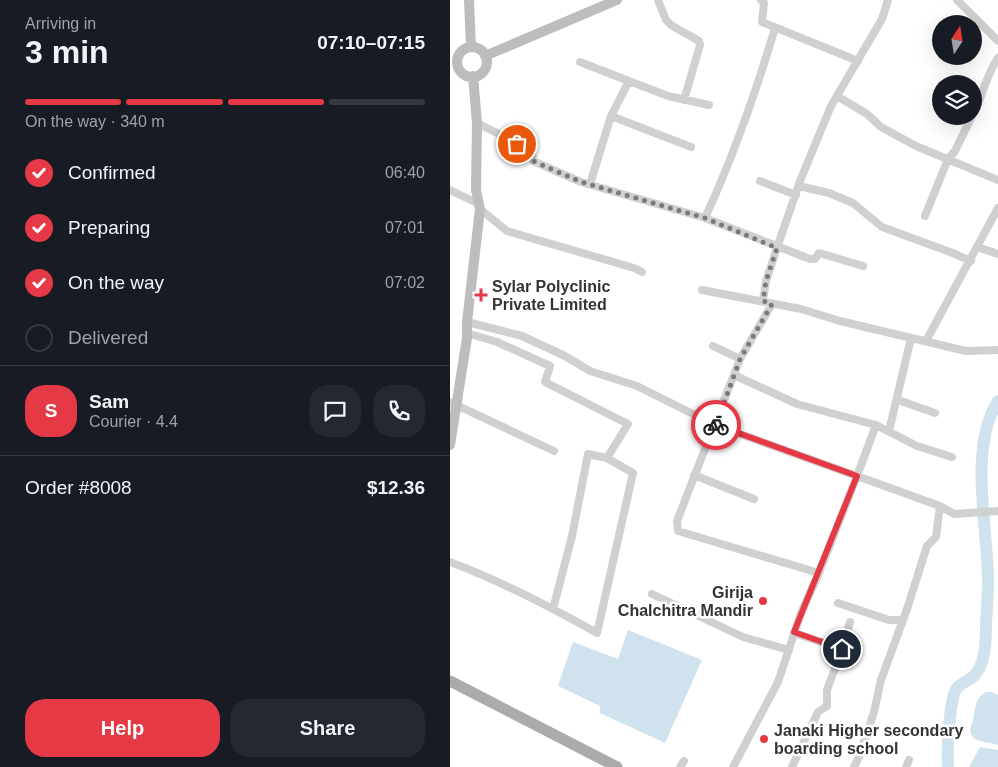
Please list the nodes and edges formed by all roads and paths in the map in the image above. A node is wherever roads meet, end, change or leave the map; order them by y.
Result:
1 (469, 0) edge
2 (617, 0) edge
3 (658, 0) edge
4 (761, 0) edge
5 (888, 0) edge
6 (957, 0) edge
7 (775, 28) junction
8 (998, 41) edge
9 (471, 47) junction
10 (485, 56) junction
11 (998, 58) edge
12 (858, 61) junction
13 (580, 62) dead end
14 (454, 68) edge
15 (473, 76) junction
16 (629, 81) junction
17 (837, 96) junction
18 (982, 98) edge
19 (684, 100) junction
20 (709, 105) dead end
21 (611, 116) junction
22 (477, 123) junction
23 (968, 125) edge
24 (692, 147) dead end
25 (948, 159) junction
26 (998, 180) edge
27 (760, 181) dead end
28 (590, 184) junction
29 (799, 186) junction
30 (450, 190) edge
31 (796, 195) junction
32 (479, 206) junction
33 (998, 208) edge
34 (925, 216) dead end
35 (705, 218) junction
36 (777, 248) junction
37 (978, 248) junction
38 (998, 254) edge
39 (971, 261) junction
40 (863, 266) dead end
41 (642, 272) dead end
42 (702, 290) dead end
43 (763, 301) junction
44 (772, 304) junction
45 (467, 328) junction
46 (911, 338) junction
47 (926, 341) junction
48 (712, 346) dead end
49 (998, 350) edge
50 (740, 359) junction
51 (734, 375) junction
52 (898, 400) junction
53 (453, 403) edge
54 (935, 413) dead end
55 (715, 425) junction
56 (876, 425) junction
57 (890, 431) junction
58 (450, 445) edge
59 (554, 451) dead end
60 (952, 457) dead end
61 (607, 458) junction
62 (694, 475) junction
63 (857, 476) junction
64 (754, 499) dead end
65 (940, 506) junction
66 (998, 511) edge
67 (450, 562) edge
68 (819, 573) junction
69 (652, 594) dead end
70 (838, 603) dead end
71 (553, 609) junction
72 (903, 620) junction
73 (850, 622) dead end
74 (794, 632) junction
75 (842, 649) junction
76 (789, 650) junction
77 (450, 681) edge
78 (617, 767) edge
79 (733, 767) edge
80 (792, 767) edge
81 (854, 767) edge

1 - 9 main road
2 - 10 main road
3 - 19 street
4 - 7 street
5 - 12 street
6 - 8 street
7 - 12 street
7 - 35 street
9 - 10 main road
9 - 14 main road
10 - 15 main road
11 - 18 street
12 - 17 street
13 - 16 street
14 - 15 main road
15 - 22 main road
16 - 19 street
16 - 21 street
17 - 25 street
17 - 29 street
19 - 20 street
21 - 24 street
21 - 28 street
22 - 28 street
22 - 32 main road
23 - 25 street
25 - 26 street
25 - 34 street
27 - 31 street
28 - 35 street
29 - 31 street
29 - 39 street
30 - 32 street
31 - 36 street
32 - 41 street
32 - 45 main road
33 - 37 street
35 - 36 street
36 - 40 street
36 - 43 street
37 - 38 street
37 - 39 street
39 - 47 street
42 - 43 street
43 - 44 street
44 - 46 street
44 - 50 street
45 - 53 main road
45 - 55 street
45 - 61 street
46 - 47 street
46 - 52 street
47 - 49 street
48 - 50 street
50 - 51 street
51 - 55 street
51 - 56 street
52 - 54 street
52 - 57 street
53 - 58 main road
53 - 59 street
55 - 62 street
55 - 63 street
56 - 57 street
56 - 63 street
57 - 60 street
61 - 71 street
61 - 71 street
62 - 64 street
62 - 68 street
63 - 65 street
63 - 68 street
65 - 66 street
65 - 72 street
67 - 71 street
68 - 74 street
69 - 76 street
70 - 72 street
72 - 81 street
73 - 75 street
74 - 75 street
74 - 76 street
75 - 80 street
76 - 79 street
77 - 78 main road

